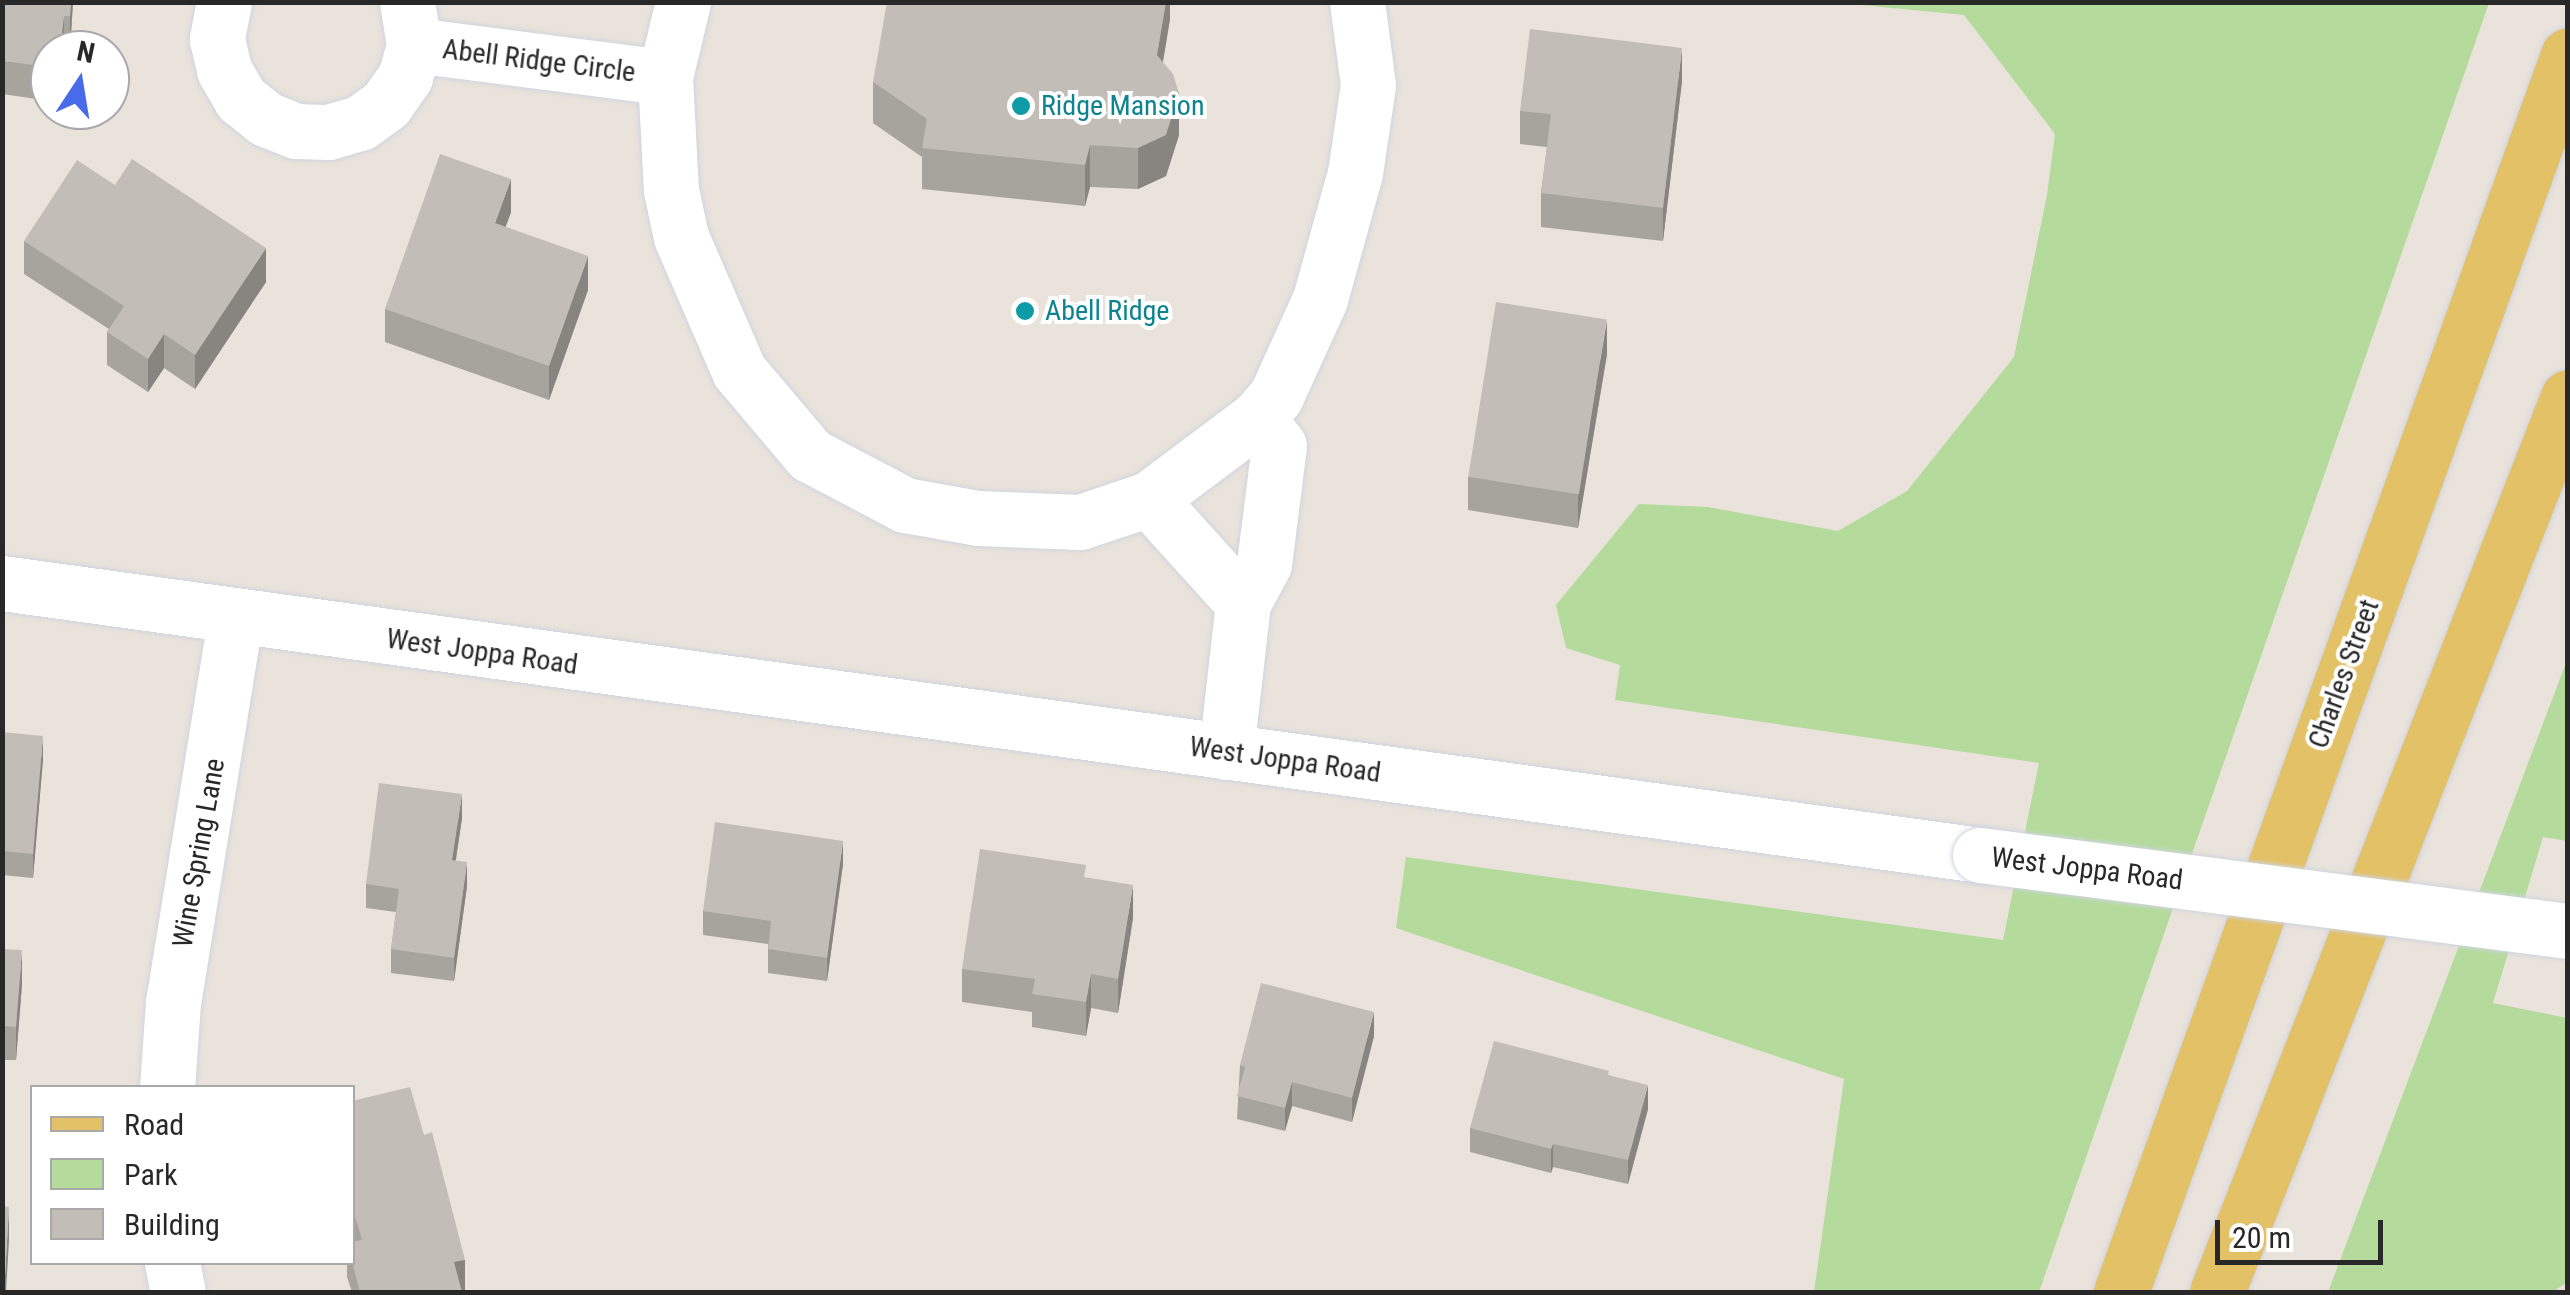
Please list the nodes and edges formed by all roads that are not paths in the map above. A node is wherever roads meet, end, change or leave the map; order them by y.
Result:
1 (224, 2) edge
2 (683, 2) edge
3 (1356, 2) edge
4 (410, 24) edge
5 (2568, 55) edge
6 (665, 77) junction
7 (2568, 396) edge
8 (1257, 418) junction
9 (1149, 499) junction
10 (2, 583) edge
11 (1243, 603) junction
12 (235, 619) junction
13 (1226, 752) junction
14 (2568, 932) edge
15 (167, 1085) edge
16 (173, 1265) edge
17 (178, 1292) edge
18 (2122, 1292) edge
19 (2217, 1292) edge

1 - 4 street, Abell Ridge Circle
2 - 6 street, Abell Ridge Circle
3 - 8 street, Abell Ridge Circle
4 - 6 street, Abell Ridge Circle
5 - 18 main road, Charles Street
6 - 9 street, Abell Ridge Circle
7 - 19 main road
8 - 9 street, Abell Ridge Circle
8 - 11 street
9 - 11 street
10 - 12 street, West Joppa Road
11 - 13 street
12 - 13 street, West Joppa Road
12 - 15 street, Wine Spring Lane
13 - 14 street, West Joppa Road, bridge
16 - 17 street

